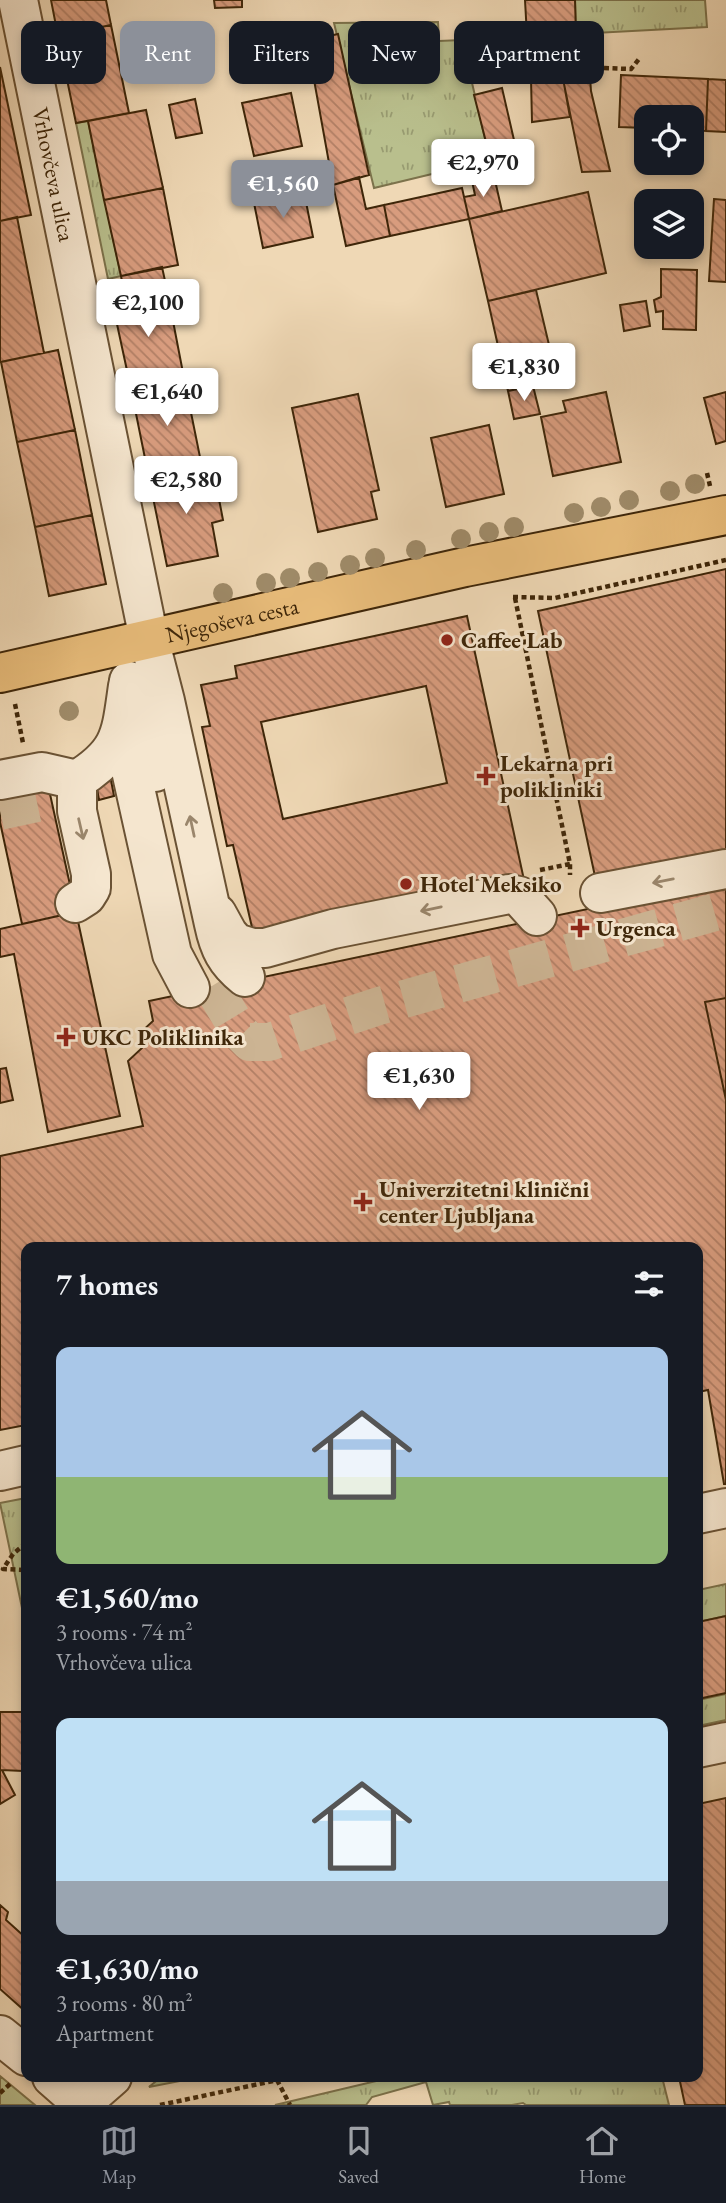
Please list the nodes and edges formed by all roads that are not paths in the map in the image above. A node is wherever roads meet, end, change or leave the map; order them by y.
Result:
1 (18, 0) edge
2 (726, 515) edge
3 (149, 639) junction
4 (0, 673) edge
5 (129, 681) junction
6 (122, 730) junction
7 (0, 780) edge
8 (64, 790) junction
9 (726, 869) edge
10 (585, 889) road end
11 (206, 893) junction
12 (75, 903) dead end
13 (537, 916) dead end
14 (216, 984) junction
15 (21, 1466) edge
16 (0, 1471) edge
17 (726, 1508) edge
18 (703, 1513) edge
19 (726, 1742) edge
20 (703, 1747) edge
21 (0, 2035) edge
22 (21, 2052) edge
23 (58, 2082) edge
24 (107, 2082) edge
25 (83, 2104) edge

1 - 3 street, Vrhovčeva ulica
2 - 3 main road, Njegoševa cesta
3 - 4 main road, Njegoševa cesta
3 - 5 street
11 -> 3 street, Vrhovčeva ulica
5 - 6 street
5 - 14 street
6 - 8 street
6 - 14 street
7 - 8 street
8 -> 12 street
9 -> 10 street
13 -> 11 street
11 - 14 street
15 - 16 street
17 - 18 street
19 - 20 street
21 - 22 street
23 - 25 street
24 - 25 street

